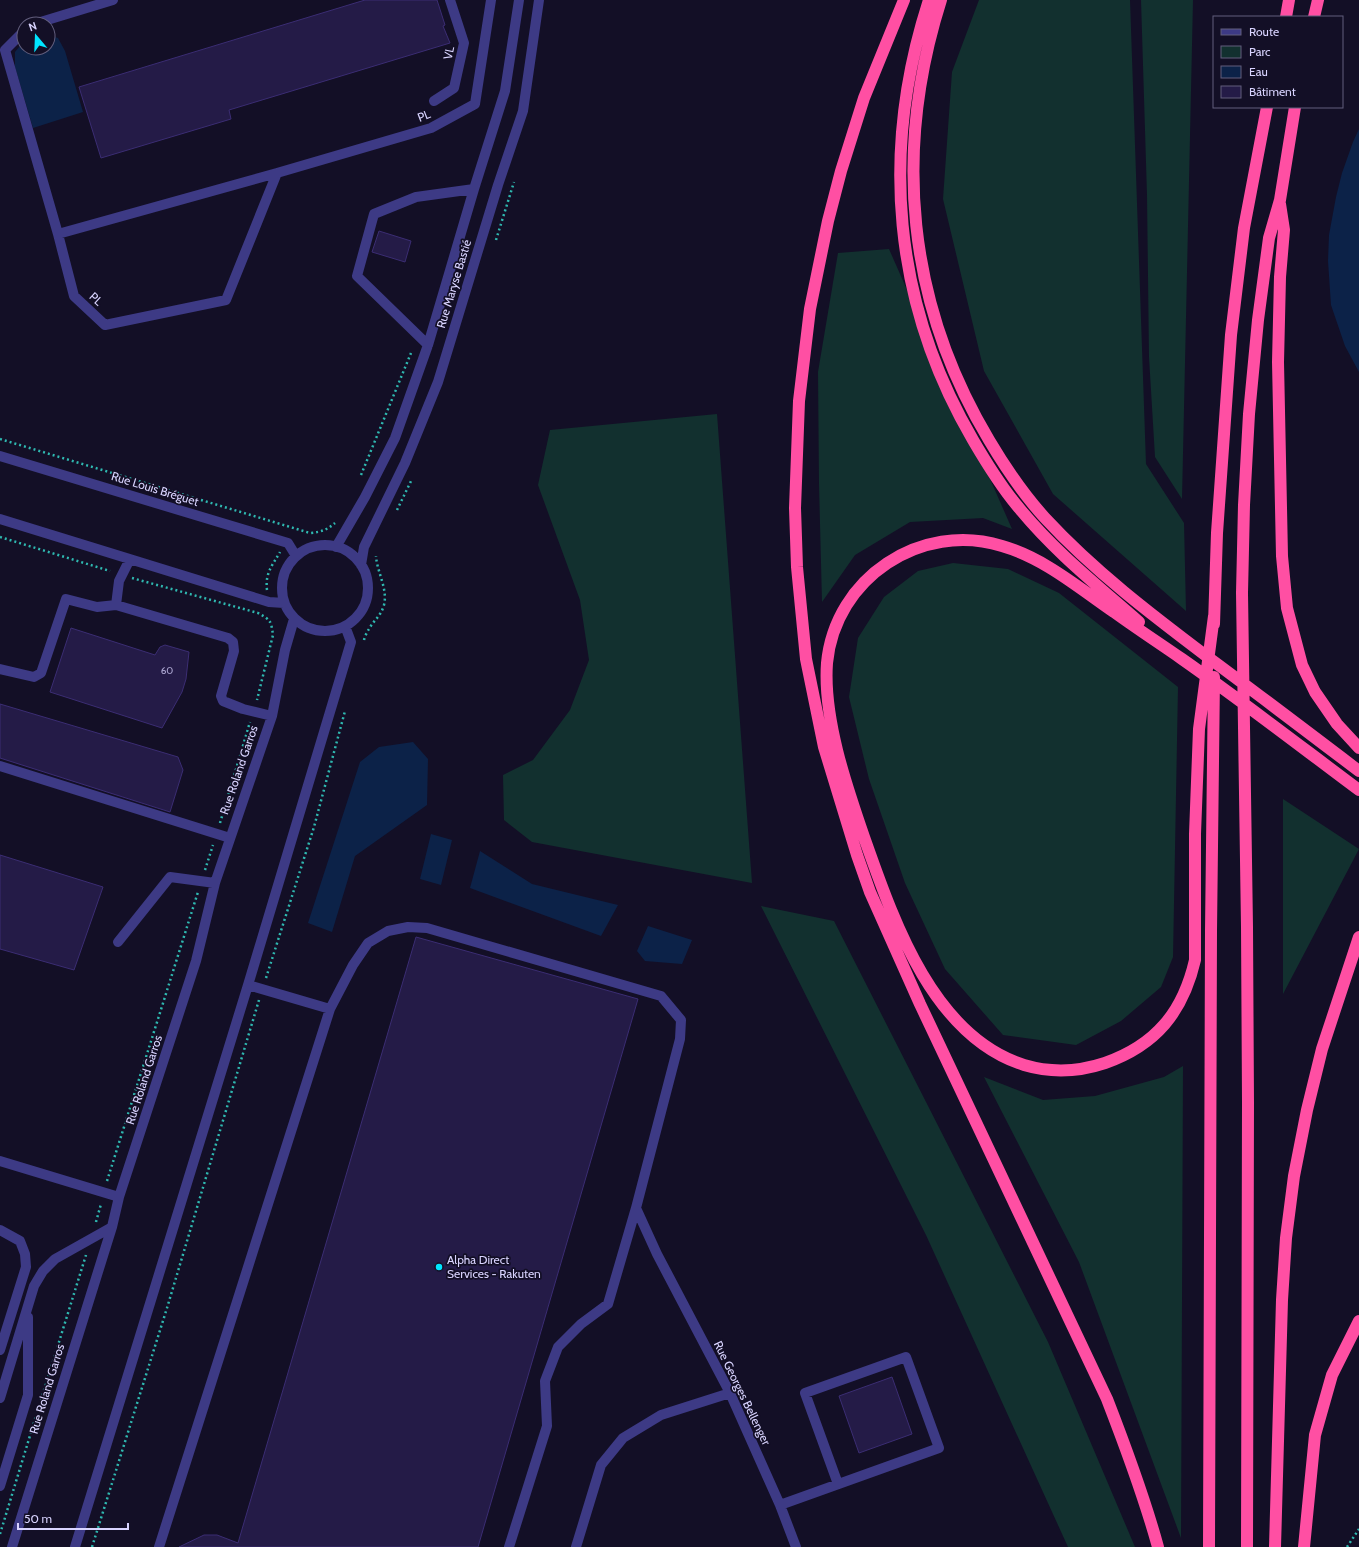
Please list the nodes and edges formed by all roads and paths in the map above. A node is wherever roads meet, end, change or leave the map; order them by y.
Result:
1 (113, 0) edge
2 (450, 0) edge
3 (490, 0) edge
4 (519, 0) edge
5 (539, 0) edge
6 (904, 0) edge
7 (929, 0) edge
8 (941, 0) edge
9 (1289, 0) edge
10 (1318, 0) edge
11 (1286, 16) edge
12 (1314, 16) edge
13 (56, 17) edge
14 (16, 39) edge
15 (434, 101) dead end
16 (1267, 108) edge
17 (1295, 108) edge
18 (277, 172) junction
19 (514, 182) dead end
20 (474, 189) junction
21 (1280, 200) junction
22 (58, 234) junction
23 (495, 241) dead end
24 (418, 335) junction
25 (428, 345) junction
26 (0, 439) edge
27 (0, 456) edge
28 (415, 473) dead end
29 (360, 477) dead end
30 (395, 514) dead end
31 (340, 518) dead end
32 (0, 520) edge
33 (301, 531) junction
34 (0, 537) edge
35 (286, 543) junction
36 (336, 547) junction
37 (376, 552) dead end
38 (296, 556) junction
39 (130, 559) junction
40 (361, 565) junction
41 (122, 575) junction
42 (269, 602) junction
43 (284, 603) junction
44 (116, 605) junction
45 (263, 616) junction
46 (1214, 616) junction
47 (294, 619) junction
48 (345, 626) junction
49 (362, 647) dead end
50 (1183, 660) junction
51 (0, 669) edge
52 (346, 707) dead end
53 (254, 712) junction
54 (272, 716) junction
55 (1359, 748) edge
56 (0, 766) edge
57 (1359, 771) edge
58 (1359, 790) edge
59 (217, 834) junction
60 (230, 838) junction
61 (201, 881) junction
62 (216, 883) junction
63 (1359, 937) edge
64 (118, 942) dead end
65 (248, 985) junction
66 (262, 989) junction
67 (330, 1009) junction
68 (0, 1161) edge
69 (104, 1192) junction
70 (119, 1197) junction
71 (636, 1208) junction
72 (112, 1226) junction
73 (0, 1230) edge
74 (91, 1239) junction
75 (28, 1305) junction
76 (1359, 1321) edge
77 (0, 1350) edge
78 (730, 1393) junction
79 (0, 1398) edge
80 (40, 1402) dead end
81 (38, 1409) dead end
82 (838, 1484) junction
83 (0, 1486) edge
84 (780, 1505) junction
85 (1359, 1529) edge
86 (0, 1534) edge
87 (12, 1547) edge
88 (75, 1547) edge
89 (92, 1547) edge
90 (159, 1547) edge
91 (509, 1547) edge
92 (576, 1547) edge
93 (796, 1547) edge
94 (1158, 1547) edge
95 (1209, 1547) edge
96 (1247, 1547) edge
97 (1275, 1547) edge
98 (1304, 1547) edge
99 (1347, 1547) edge

1 - 13 street
2 - 15 street, VL
3 - 18 street, PL
4 - 20 street, Rue Maryse Bastié
5 - 40 street, Rue Maryse Bastié
6 - 94 highway
7 - 50 highway
8 - 57 highway
9 - 11 highway
10 - 12 highway
14 - 22 street
16 - 46 highway
17 - 21 highway
18 - 22 street, PL
18 - 22 street, PL
19 - 23 path
20 - 24 street
20 - 25 street, Rue Maryse Bastié
21 - 55 highway
21 - 96 highway
24 - 25 street
24 - 29 path
25 - 36 street, Rue Maryse Bastié
26 - 33 path
27 - 35 street, Rue Louis Bréguet
28 - 30 path
31 - 33 path
32 - 39 street
33 - 35 path
34 - 41 path
35 - 38 street
35 - 42 path
36 - 38 street
36 - 40 street
37 - 49 path
38 - 43 street
39 - 41 street
39 - 42 street
40 - 48 street
41 - 44 street
41 - 45 path
42 - 43 street
42 - 45 path
43 - 47 street
44 - 51 street
44 - 53 street
45 - 53 path
46 - 50 highway
46 - 95 highway
47 - 48 street
47 - 54 street, Rue Roland Garros
48 - 65 street
50 - 58 highway
52 - 66 path
53 - 54 street
53 - 59 path
54 - 60 street, Rue Roland Garros
56 - 59 street
59 - 60 street
59 - 61 path
60 - 62 street, Rue Roland Garros
61 - 62 street
61 - 64 street
61 - 69 path
62 - 70 street, Rue Roland Garros
63 - 97 highway
65 - 66 street
65 - 88 street
66 - 67 street
66 - 89 path
67 - 71 street
67 - 90 street
68 - 69 street
69 - 70 street
69 - 74 path
70 - 72 street, Rue Roland Garros
71 - 78 street, Rue Georges Bellenger
71 - 91 street
72 - 74 street
72 - 87 street, Rue Roland Garros
73 - 77 street
74 - 75 street
74 - 80 path
75 - 79 street
75 - 83 street
76 - 98 highway
78 - 84 street, Rue Georges Bellenger
78 - 92 street
81 - 86 path
82 - 82 street
82 - 84 street
84 - 93 street, Rue Georges Bellenger
85 - 99 path

